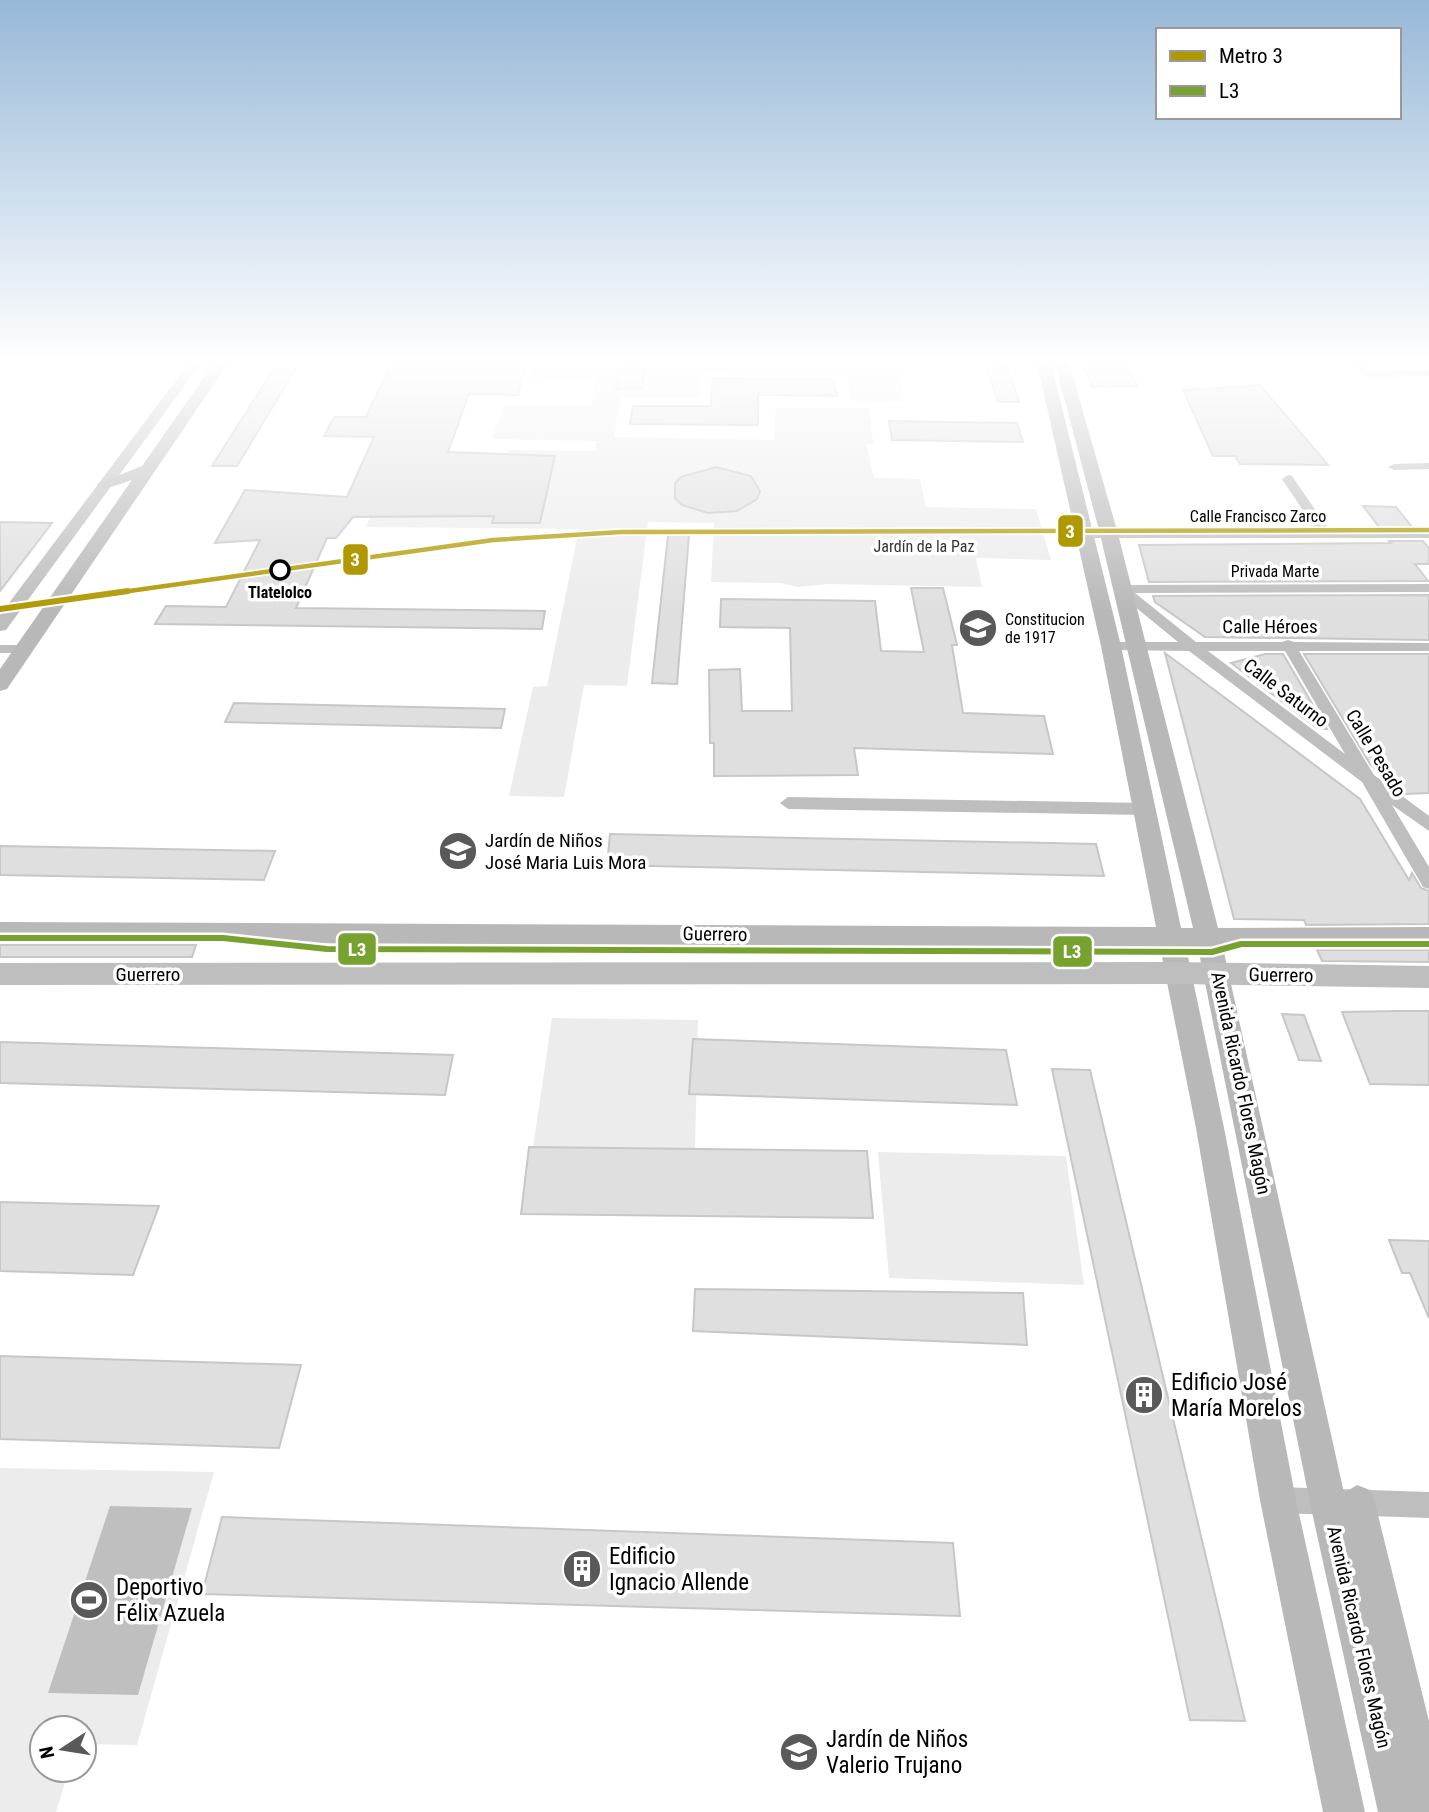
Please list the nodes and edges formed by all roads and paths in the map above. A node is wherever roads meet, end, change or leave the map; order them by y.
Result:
1 (135, 444) edge
2 (165, 444) edge
3 (1064, 444) edge
4 (1085, 444) edge
5 (1429, 466) edge
6 (1394, 467) dead end
7 (147, 470) junction
8 (1288, 479) dead end
9 (101, 489) junction
10 (125, 503) junction
11 (1086, 534) junction
12 (1109, 534) junction
13 (1325, 534) junction
14 (1429, 534) edge
15 (1429, 588) edge
16 (1122, 589) junction
17 (0, 626) edge
18 (1288, 644) junction
19 (1135, 645) junction
20 (1191, 645) junction
21 (1111, 646) junction
22 (1429, 647) edge
23 (0, 649) edge
24 (24, 649) junction
25 (0, 684) edge
26 (1367, 779) junction
27 (789, 803) dead end
28 (1144, 809) junction
29 (1429, 825) edge
30 (1158, 880) junction
31 (1429, 882) edge
32 (1195, 888) junction
33 (0, 932) edge
34 (1429, 937) edge
35 (1170, 938) junction
36 (1208, 938) junction
37 (1177, 973) junction
38 (0, 974) edge
39 (1217, 974) junction
40 (1429, 977) edge
41 (1278, 1500) junction
42 (1342, 1503) junction
43 (1429, 1505) edge
44 (1429, 1804) edge
45 (1344, 1812) edge
46 (1399, 1812) edge

1 - 9 street
2 - 7 main road
3 - 11 main road, Avenida Ricardo Flores Magón
4 - 12 main road, Avenida Ricardo Flores Magón
5 - 6 street
7 - 9 main road
7 - 10 main road
8 - 13 street
9 - 10 main road
9 - 17 street
10 - 24 main road
11 - 12 street, Calle Francisco Zarco
11 - 21 main road, Avenida Ricardo Flores Magón
12 - 13 street, Calle Francisco Zarco
12 - 16 main road, Avenida Ricardo Flores Magón
13 - 14 street, Calle Francisco Zarco
15 - 16 street, Privada Marte
16 - 19 main road, Avenida Ricardo Flores Magón
16 - 20 street, Calle Saturno
18 - 20 street, Calle Héroes
18 - 22 street, Calle Héroes
18 - 26 street, Calle Pesado
19 - 20 street, Calle Héroes
19 - 21 street, Calle Héroes
19 - 32 main road, Avenida Ricardo Flores Magón
20 - 26 street, Calle Saturno
21 - 28 main road, Avenida Ricardo Flores Magón
23 - 24 street
24 - 25 main road
26 - 29 street, Calle Saturno
26 - 31 street, Calle Pesado
27 - 28 street
28 - 30 main road, Avenida Ricardo Flores Magón
30 - 32 main road
30 - 35 main road, Avenida Ricardo Flores Magón
32 - 36 main road, Avenida Ricardo Flores Magón
33 - 35 main road, Guerrero
34 - 36 main road, Guerrero
35 - 36 main road, Guerrero
35 - 37 main road, Avenida Ricardo Flores Magón
36 - 39 main road, Avenida Ricardo Flores Magón
37 - 38 main road, Guerrero
37 - 39 main road, Guerrero
37 - 41 main road, Avenida Ricardo Flores Magón
39 - 40 main road, Guerrero
39 - 42 main road, Avenida Ricardo Flores Magón
41 - 42 street
41 - 45 main road, Avenida Ricardo Flores Magón
42 - 43 street
42 - 44 main road
42 - 46 main road, Avenida Ricardo Flores Magón

